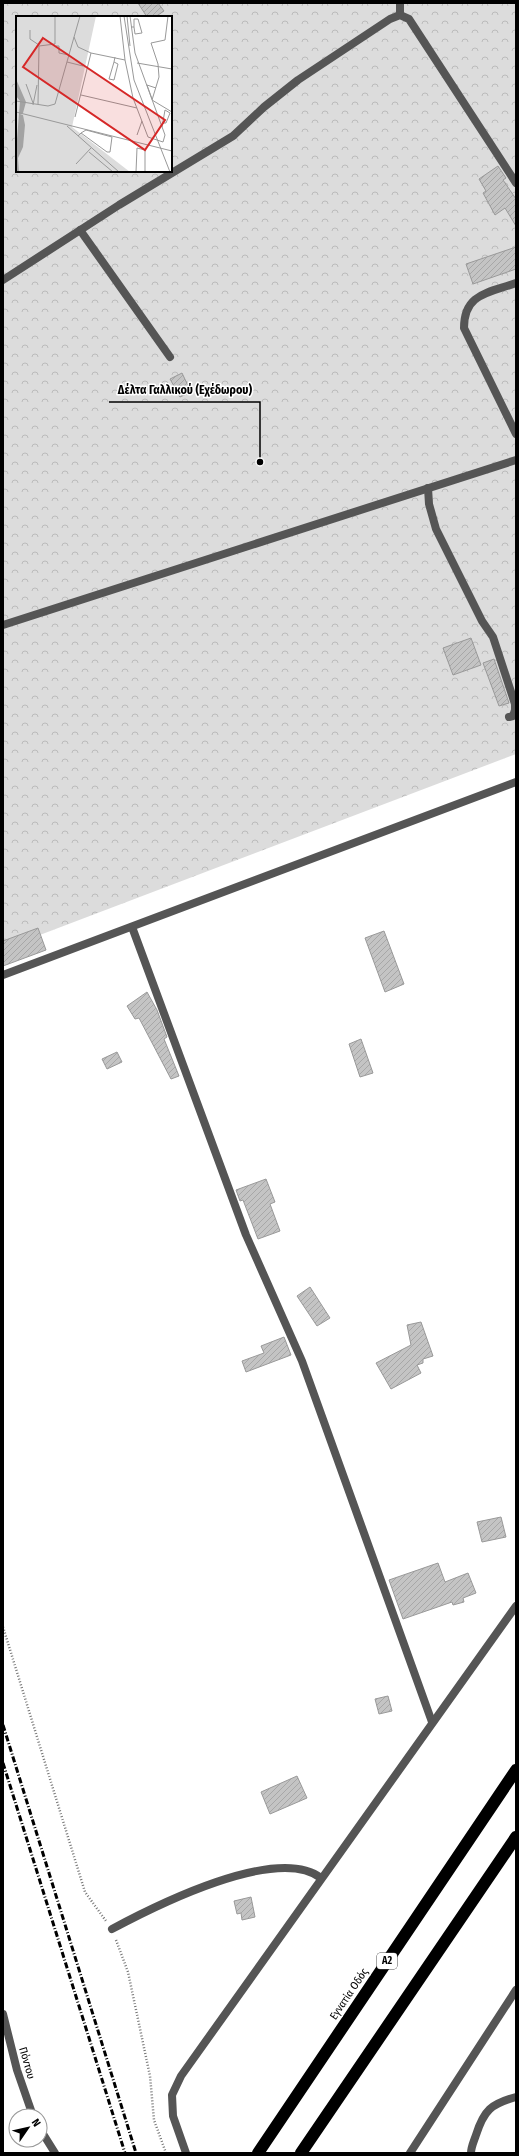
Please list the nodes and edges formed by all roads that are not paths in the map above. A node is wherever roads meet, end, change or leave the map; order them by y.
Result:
1 (400, 3) edge
2 (400, 15) junction
3 (516, 184) edge
4 (80, 230) junction
5 (3, 280) edge
6 (516, 283) edge
7 (170, 357) dead end
8 (516, 434) edge
9 (516, 460) edge
10 (428, 488) junction
11 (3, 626) edge
12 (508, 717) dead end
13 (516, 782) edge
14 (132, 927) junction
15 (3, 975) edge
16 (516, 1606) edge
17 (432, 1722) junction
18 (516, 1770) edge
19 (516, 1837) edge
20 (321, 1878) junction
21 (112, 1929) road end
22 (516, 1990) edge
23 (3, 2014) edge
24 (516, 2097) edge
25 (30, 2108) edge
26 (48, 2143) edge
27 (54, 2153) edge
28 (186, 2153) edge
29 (258, 2153) edge
30 (301, 2153) edge
31 (410, 2153) edge
32 (469, 2153) edge

1 - 2 street
2 - 3 street
2 - 4 street
4 - 5 street
4 - 7 street
6 - 8 street
9 - 10 street
10 - 11 street
10 - 12 street
13 - 14 street
14 - 15 street
14 - 17 street
16 - 17 street
17 - 20 street
18 - 29 highway, Εγνατία Οδός / Α2
19 - 30 highway
20 - 21 street
20 - 28 street
22 - 31 street
23 - 25 street, Πόντου
24 - 32 street
26 - 27 street

